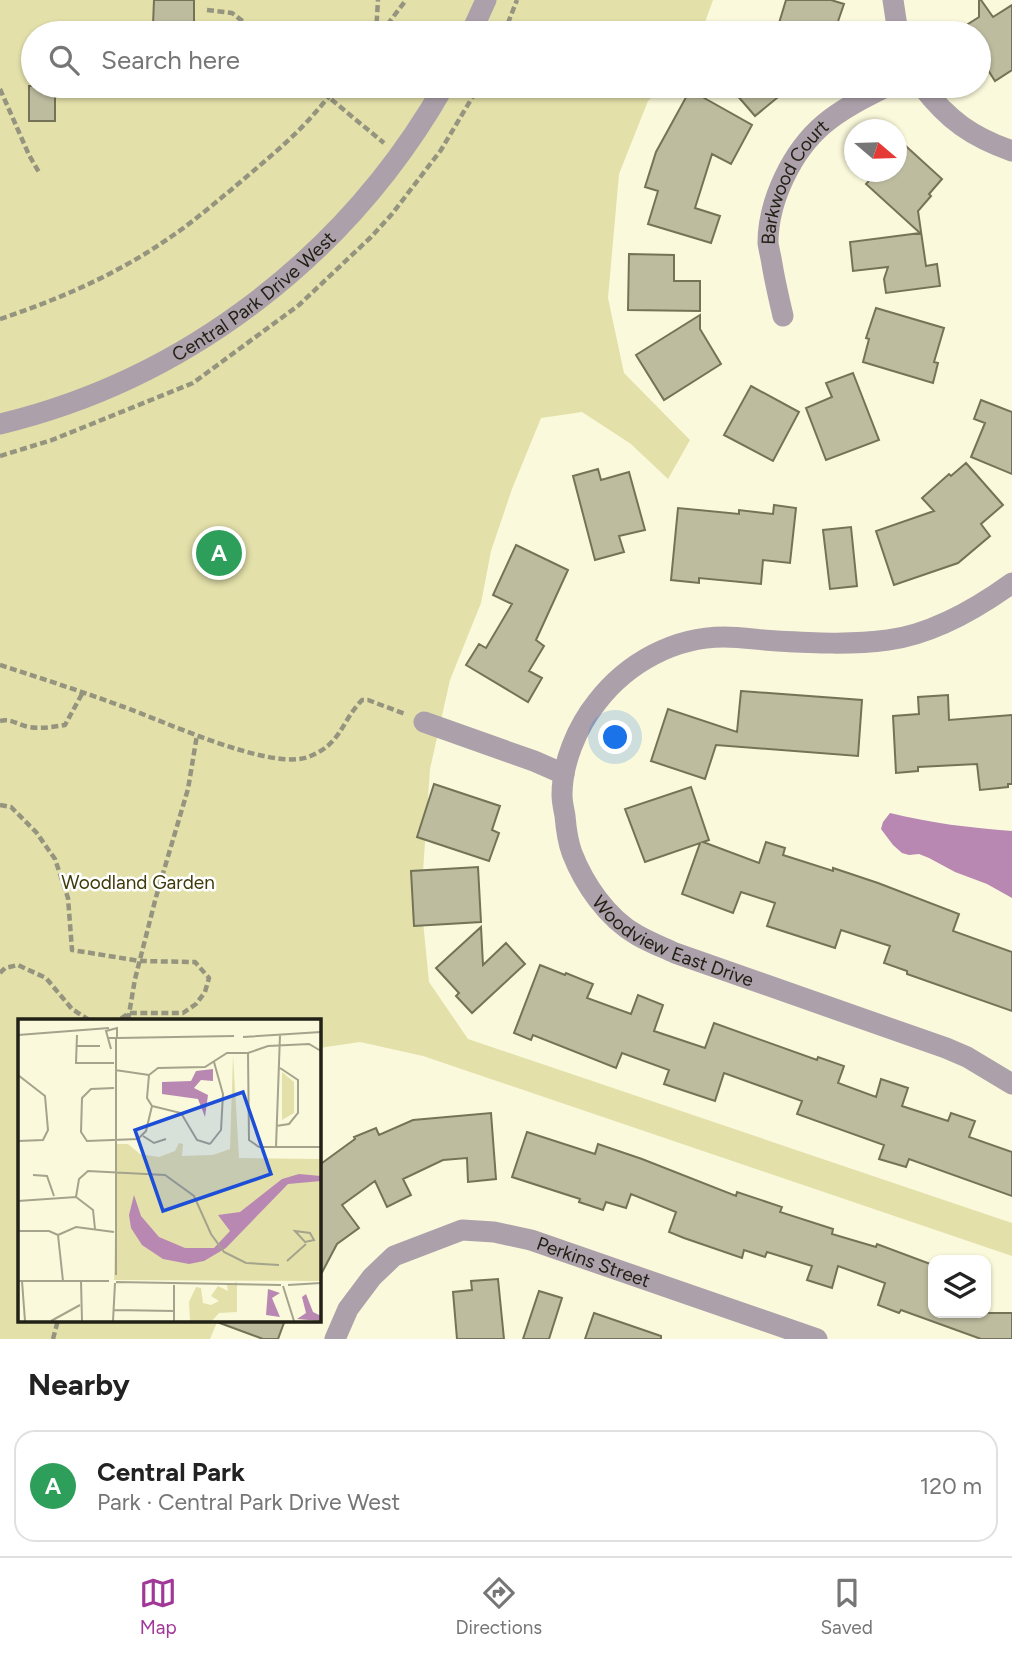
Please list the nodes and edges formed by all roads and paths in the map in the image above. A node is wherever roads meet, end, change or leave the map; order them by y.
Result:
1 (378, 0) edge
2 (406, 0) edge
3 (486, 0) edge
4 (517, 0) edge
5 (892, 0) edge
6 (207, 10) dead end
7 (242, 21) edge
8 (377, 21) edge
9 (391, 21) edge
10 (476, 21) edge
11 (509, 21) edge
12 (896, 21) edge
13 (0, 89) edge
14 (328, 98) joint
15 (437, 98) edge
16 (866, 98) edge
17 (931, 98) edge
18 (1012, 151) edge
19 (400, 155) junction
20 (423, 173) dead end
21 (40, 174) dead end
22 (783, 316) dead end
23 (0, 319) edge
24 (0, 424) edge
25 (1012, 583) edge
26 (0, 665) edge
27 (83, 692) junction
28 (0, 721) edge
29 (424, 722) joint
30 (197, 735) junction
31 (564, 774) junction
32 (0, 804) edge
33 (139, 961) junction
34 (0, 972) edge
35 (129, 1013) junction
36 (87, 1019) edge
37 (120, 1019) edge
38 (128, 1019) edge
39 (1012, 1084) edge
40 (57, 1322) edge
41 (53, 1339) edge
42 (335, 1339) edge
43 (817, 1339) edge

1 - 8 path
2 - 9 path
3 - 10 street
4 - 11 path
5 - 12 street
6 - 7 path
13 - 21 path
14 - 19 path
14 - 23 path
15 - 19 street, Central Park Drive West
16 - 22 street, Barkwood Court
17 - 18 street
19 - 20 path
19 - 24 street, Central Park Drive West
25 - 31 street, Woodview East Drive
26 - 27 path
27 - 28 path
27 - 30 path
29 - 30 path
29 - 31 street
30 - 33 path
31 - 39 street, Woodview East Drive
32 - 33 path
33 - 35 path
33 - 35 path
34 - 36 path
35 - 37 path
35 - 38 path
40 - 41 path
42 - 43 street, Perkins Street

